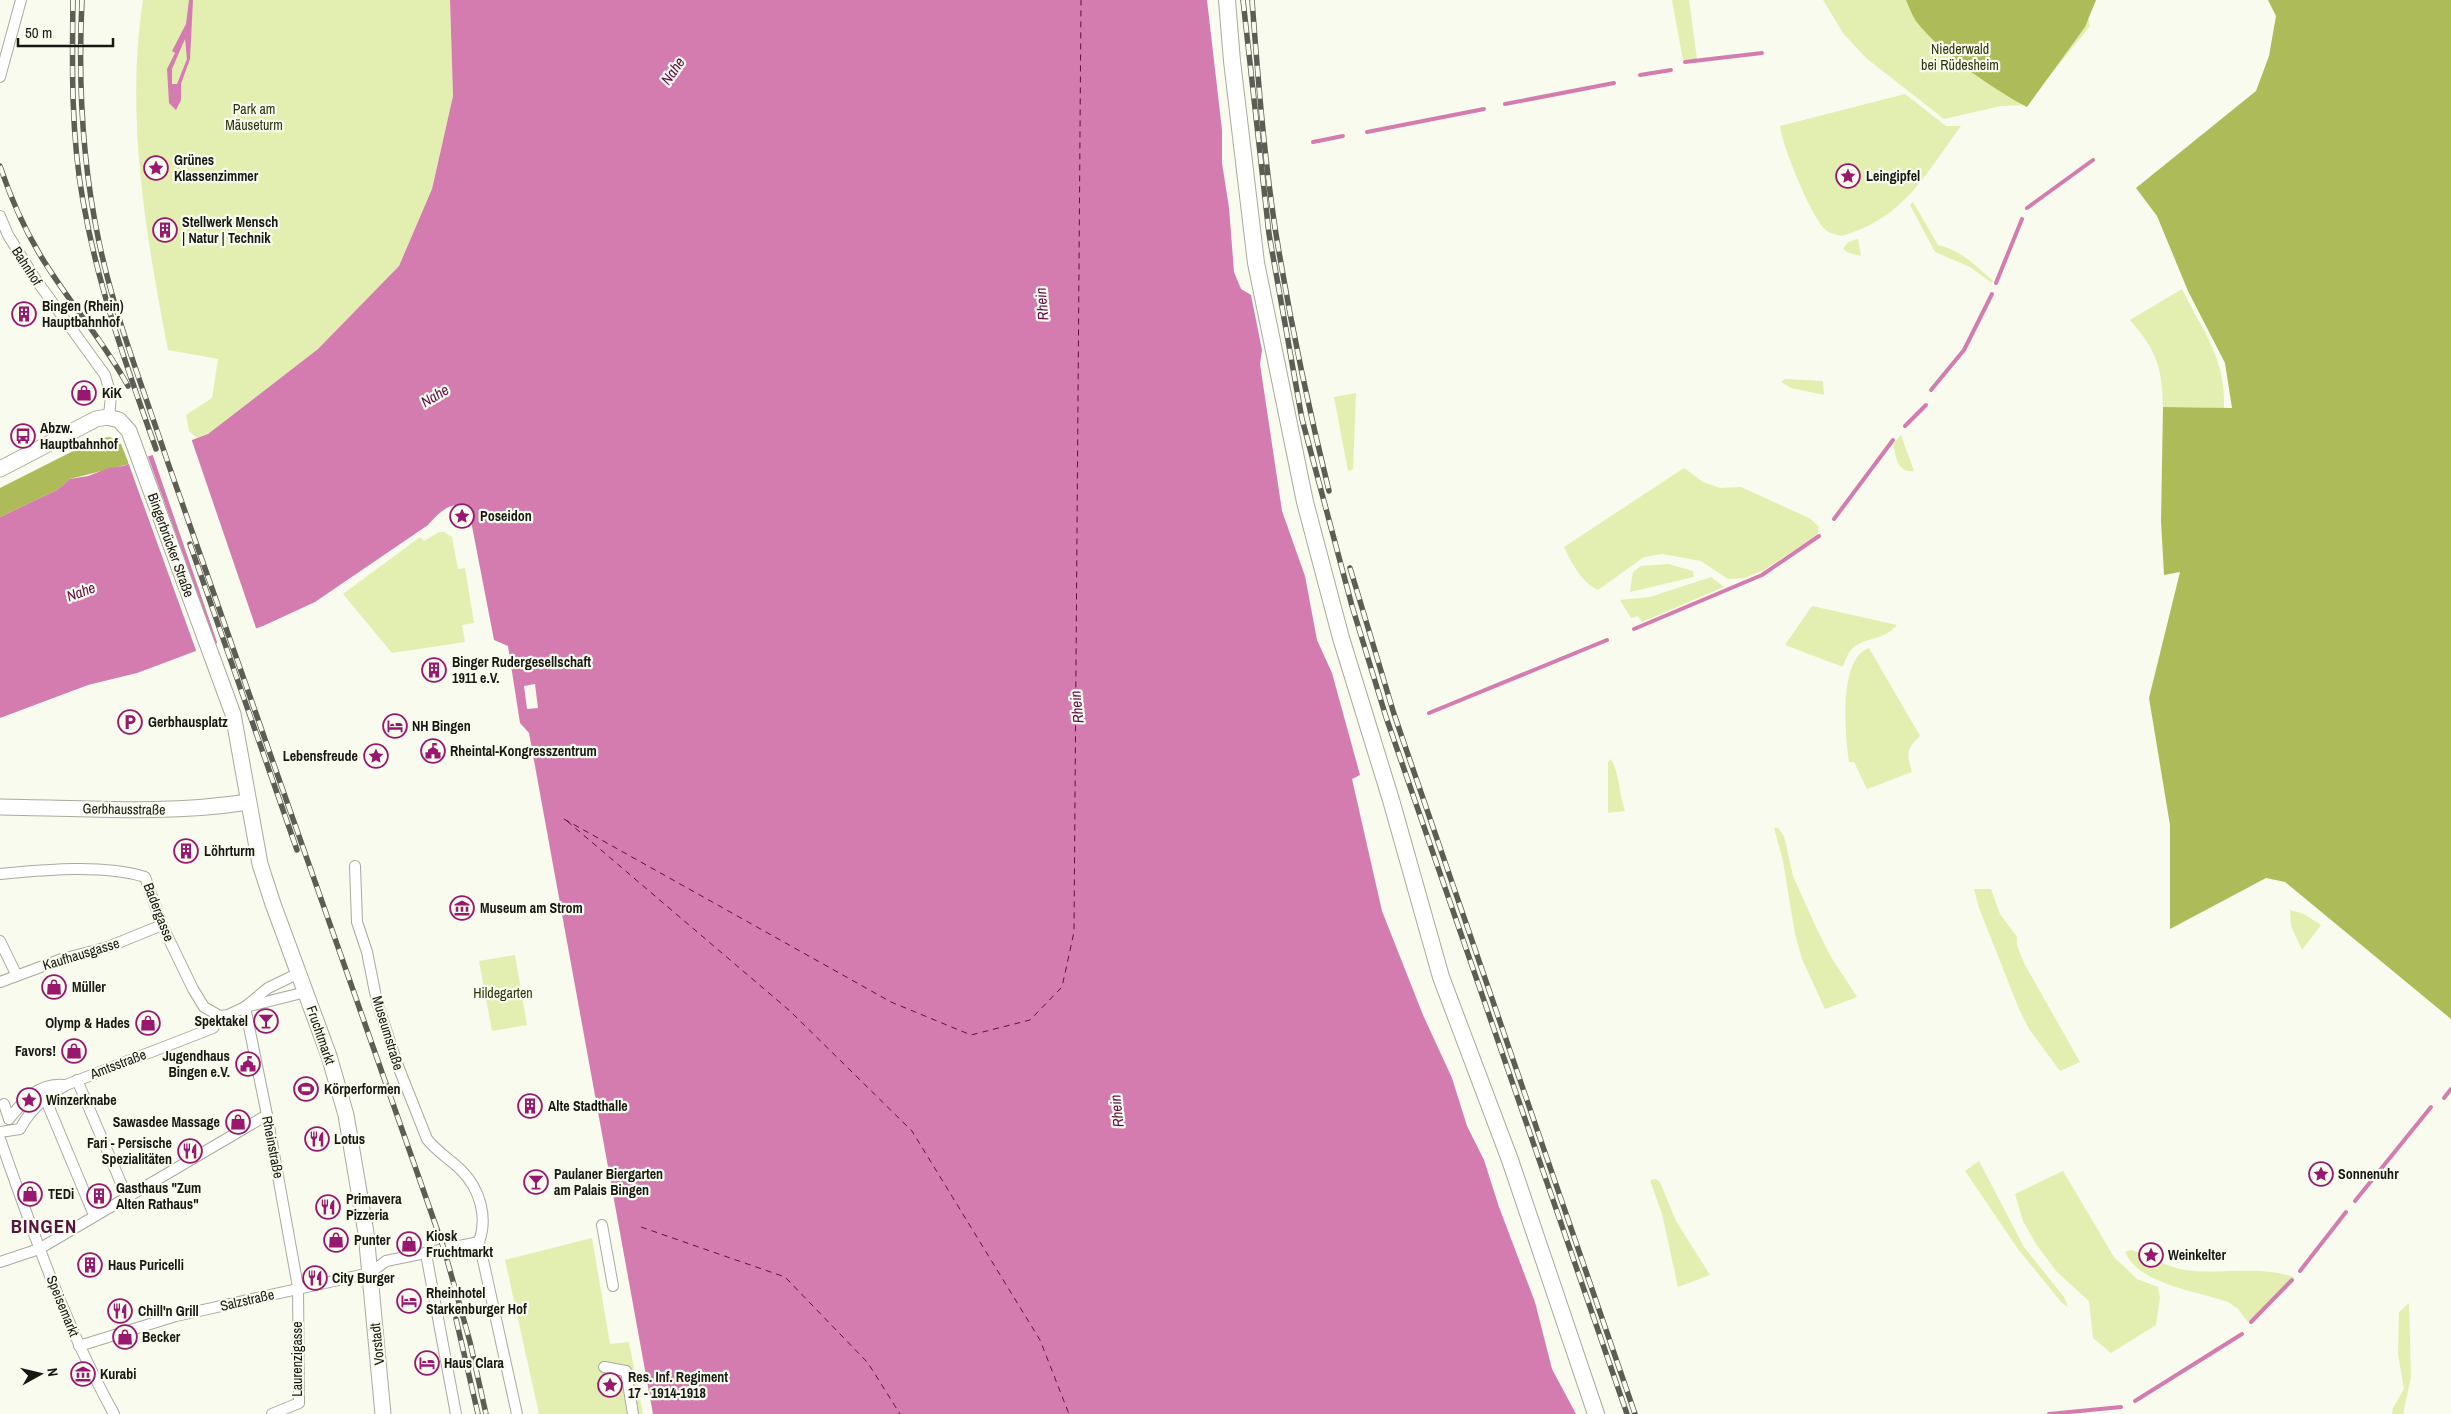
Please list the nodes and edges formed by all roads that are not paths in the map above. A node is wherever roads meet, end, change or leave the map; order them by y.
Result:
1 (21, 0) edge
2 (1227, 0) edge
3 (0, 77) edge
4 (0, 216) edge
5 (109, 417) junction
6 (0, 469) edge
7 (248, 802) junction
8 (0, 807) edge
9 (356, 866) dead end
10 (0, 874) edge
11 (162, 925) junction
12 (0, 940) edge
13 (299, 973) junction
14 (16, 974) junction
15 (0, 982) edge
16 (306, 992) junction
17 (245, 1007) junction
18 (220, 1016) junction
19 (77, 1080) junction
20 (66, 1085) junction
21 (45, 1098) junction
22 (2, 1108) edge
23 (268, 1115) junction
24 (0, 1132) edge
25 (0, 1139) edge
26 (127, 1198) junction
27 (94, 1215) junction
28 (602, 1225) dead end
29 (479, 1242) junction
30 (39, 1248) junction
31 (426, 1254) junction
32 (0, 1262) edge
33 (370, 1273) junction
34 (613, 1286) dead end
35 (298, 1287) junction
36 (125, 1332) joint
37 (79, 1346) junction
38 (604, 1367) dead end
39 (114, 1414) edge
40 (272, 1414) edge
41 (384, 1414) edge
42 (456, 1414) edge
43 (517, 1414) edge
44 (633, 1414) edge
45 (1596, 1414) edge

1 - 3 street
2 - 45 main road
4 - 5 street, Bahnhof
5 - 6 main road
5 - 7 main road, Bingerbrücker Straße
7 - 8 main road, Gerbhausstraße
7 - 13 main road, Fruchtmarkt
9 - 29 street, Museumstraße
10 - 11 street, Badergasse
11 - 14 street, Kaufhausgasse
11 - 18 street, Badergasse
12 - 14 street
13 - 16 main road, Fruchtmarkt
13 - 17 street, Amtsstraße
14 - 15 street, Kaufhausgasse
16 - 17 street, Amtsstraße
16 - 33 main road, Fruchtmarkt
17 - 18 street, Amtsstraße
17 - 23 street, Rheinstraße
18 - 19 street, Amtsstraße
19 - 20 street, Amtsstraße
19 - 26 street
20 - 21 street, Amtsstraße
20 - 22 street
21 - 24 street, Amtsstraße
21 - 27 street
23 - 26 street
23 - 35 street, Rheinstraße
25 - 30 street, Speisemarkt
26 - 27 street
27 - 30 street
28 - 34 street
29 - 31 street
29 - 43 street
30 - 32 street
30 - 37 street, Speisemarkt
31 - 33 street
31 - 42 street
33 - 35 street, Salzstraße
33 - 41 main road, Vorstadt
35 - 36 street, Salzstraße
35 - 40 street, Laurenzigasse
36 - 37 street, Speisemarkt
37 - 39 street
38 - 44 street

